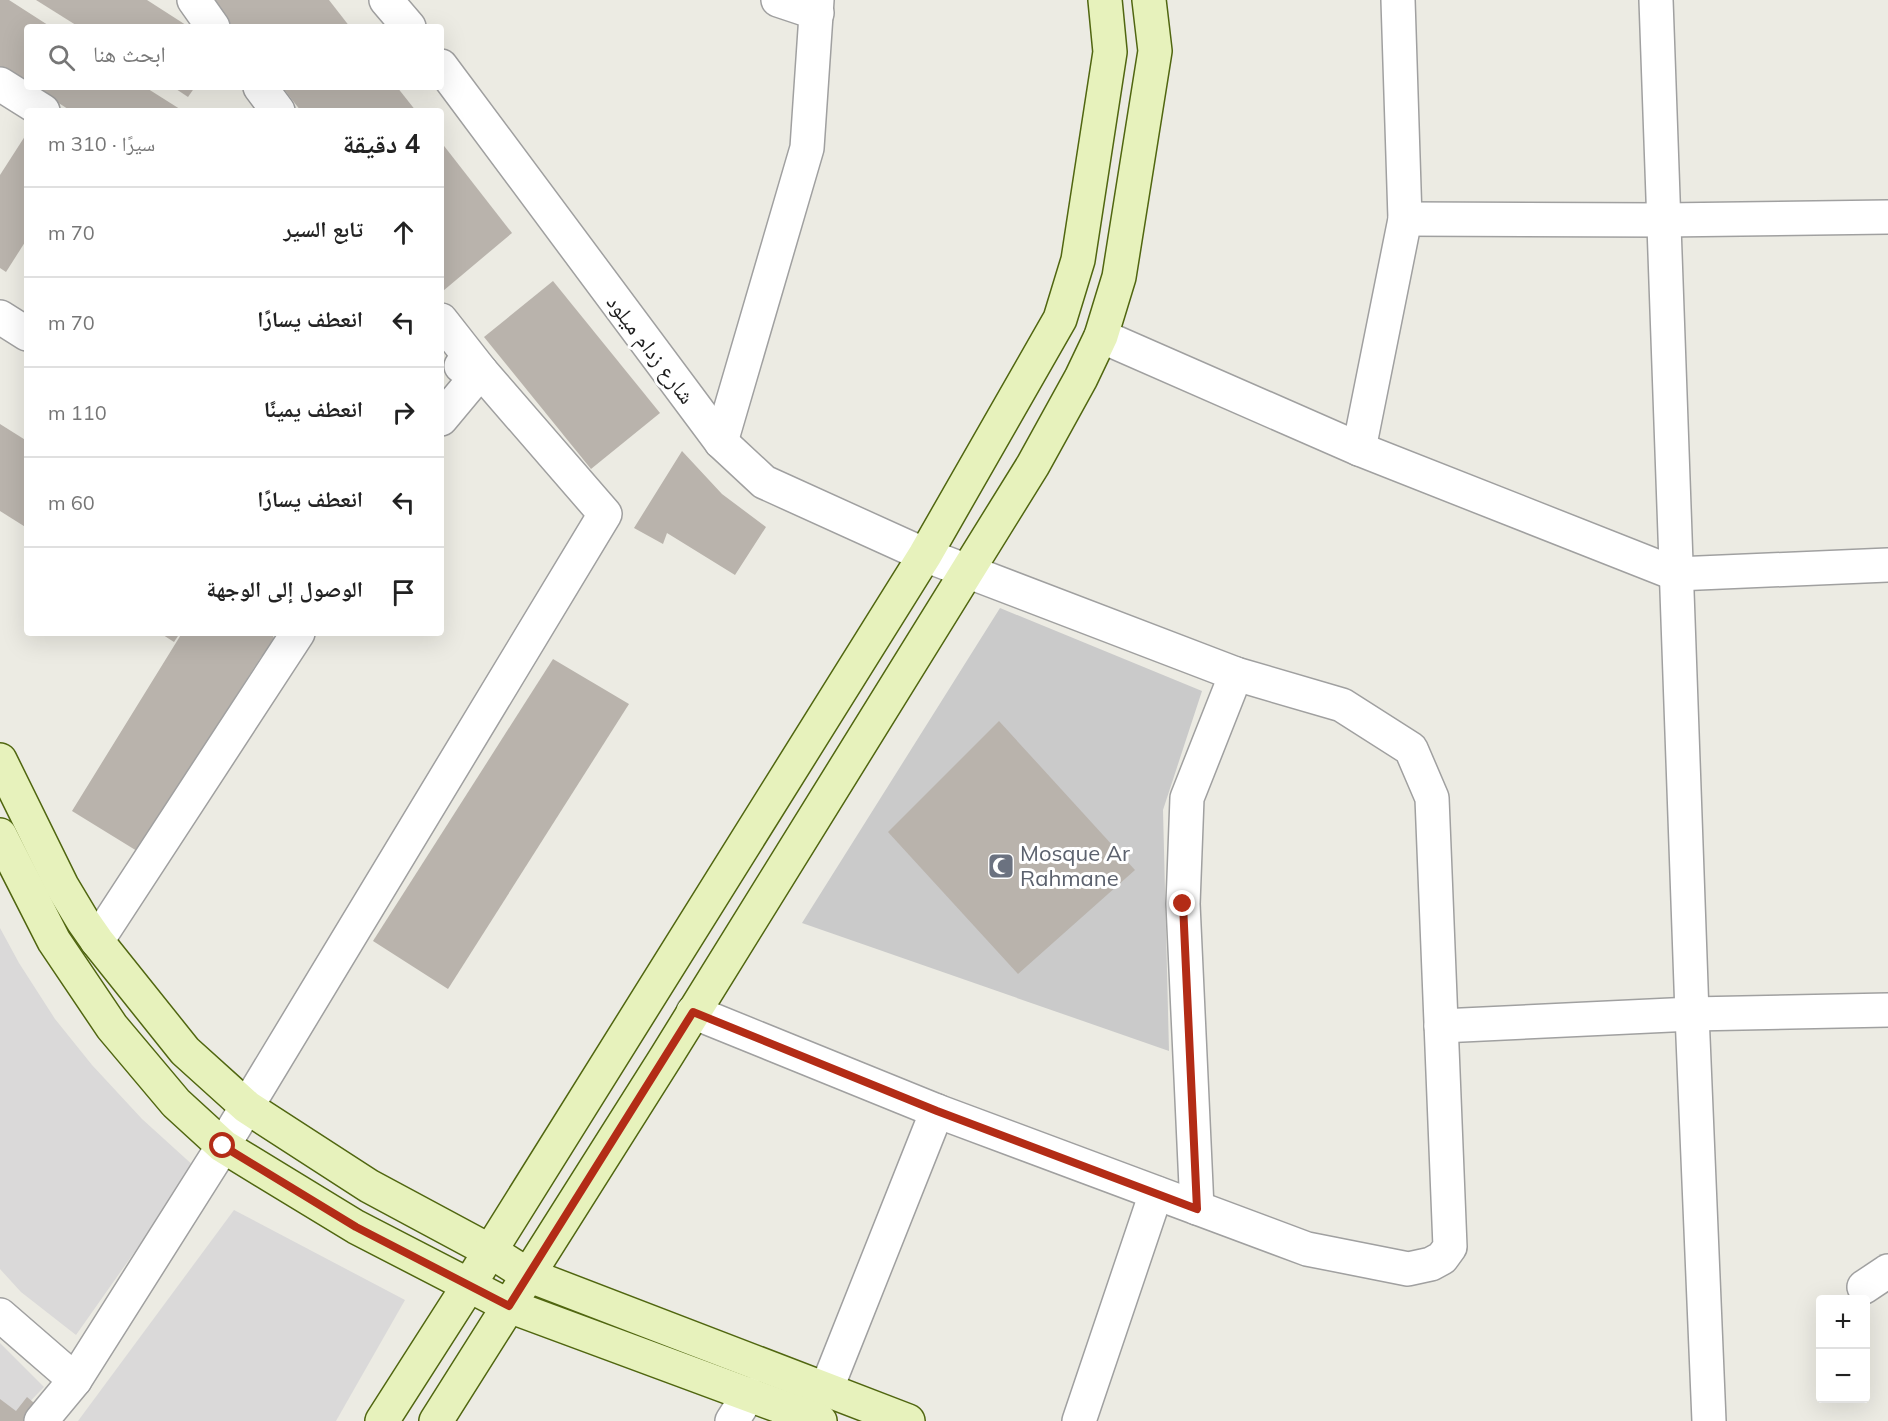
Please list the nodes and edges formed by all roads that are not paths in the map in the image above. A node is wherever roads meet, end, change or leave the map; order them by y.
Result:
1 (194, 0) edge
2 (386, 0) edge
3 (778, 0) edge
4 (1105, 0) edge
5 (1149, 0) edge
6 (1398, 0) edge
7 (1656, 0) edge
8 (817, 6) edge
9 (211, 24) edge
10 (406, 24) edge
11 (444, 70) edge
12 (0, 84) edge
13 (262, 90) edge
14 (39, 108) edge
15 (277, 108) edge
16 (1888, 217) edge
17 (1405, 219) junction
18 (1664, 220) junction
19 (0, 317) edge
20 (444, 324) edge
21 (24, 332) edge
22 (1101, 336) junction
23 (444, 359) edge
24 (481, 371) junction
25 (444, 414) edge
26 (721, 442) junction
27 (1359, 449) junction
28 (925, 555) junction
29 (1888, 565) edge
30 (968, 570) junction
31 (1676, 574) junction
32 (296, 636) edge
33 (1236, 674) junction
34 (0, 760) edge
35 (0, 835) edge
36 (97, 941) junction
37 (1888, 1010) edge
38 (693, 1012) junction
39 (1692, 1014) junction
40 (1441, 1026) junction
41 (247, 1107) junction
42 (937, 1111) junction
43 (223, 1146) junction
44 (1156, 1193) junction
45 (1197, 1209) junction
46 (490, 1251) junction
47 (528, 1275) junction
48 (469, 1285) junction
49 (509, 1306) junction
50 (0, 1315) edge
51 (75, 1380) junction
52 (823, 1405) edge
53 (740, 1408) edge
54 (41, 1421) edge
55 (382, 1421) edge
56 (436, 1421) edge
57 (908, 1421) edge
58 (1079, 1421) edge
59 (1709, 1421) edge

1 - 9 street
2 - 10 street
3 - 8 street
4 - 28 main road
5 - 22 main road
6 - 17 street
7 - 18 street
8 - 26 street
11 - 26 street, شارع زدام ميلود
12 - 14 street
13 - 15 street
16 - 18 street
17 - 18 street
17 - 27 street
18 - 31 street
19 - 21 street
20 - 24 street
22 - 27 street
22 - 30 main road
23 - 24 street
24 - 25 street
24 - 41 street
26 - 28 street, شارع زدام ميلود
27 - 31 street
28 - 30 street, شارع زدام ميلود
28 - 46 main road
29 - 31 street
30 - 33 street, شارع زدام ميلود
30 - 38 main road
31 - 39 street
32 - 36 street
33 - 40 street, شارع زدام ميلود
33 - 45 street
34 - 36 main road
35 - 43 main road
36 - 41 main road
37 - 39 street
38 - 42 street, شارع زدام ميلود
38 - 47 main road
39 - 40 street
39 - 59 street
40 - 45 street, شارع زدام ميلود
41 - 43 street
41 - 46 main road
42 - 44 street, شارع زدام ميلود
42 - 52 street
43 - 48 main road
43 - 51 street
44 - 45 street, شارع زدام ميلود
44 - 58 street
46 - 47 main road
46 - 48 main road
47 - 49 main road
47 - 52 main road
48 - 49 main road
48 - 55 main road
49 - 53 main road
49 - 56 main road
50 - 51 street
51 - 54 street
52 - 53 main road
52 - 57 main road

